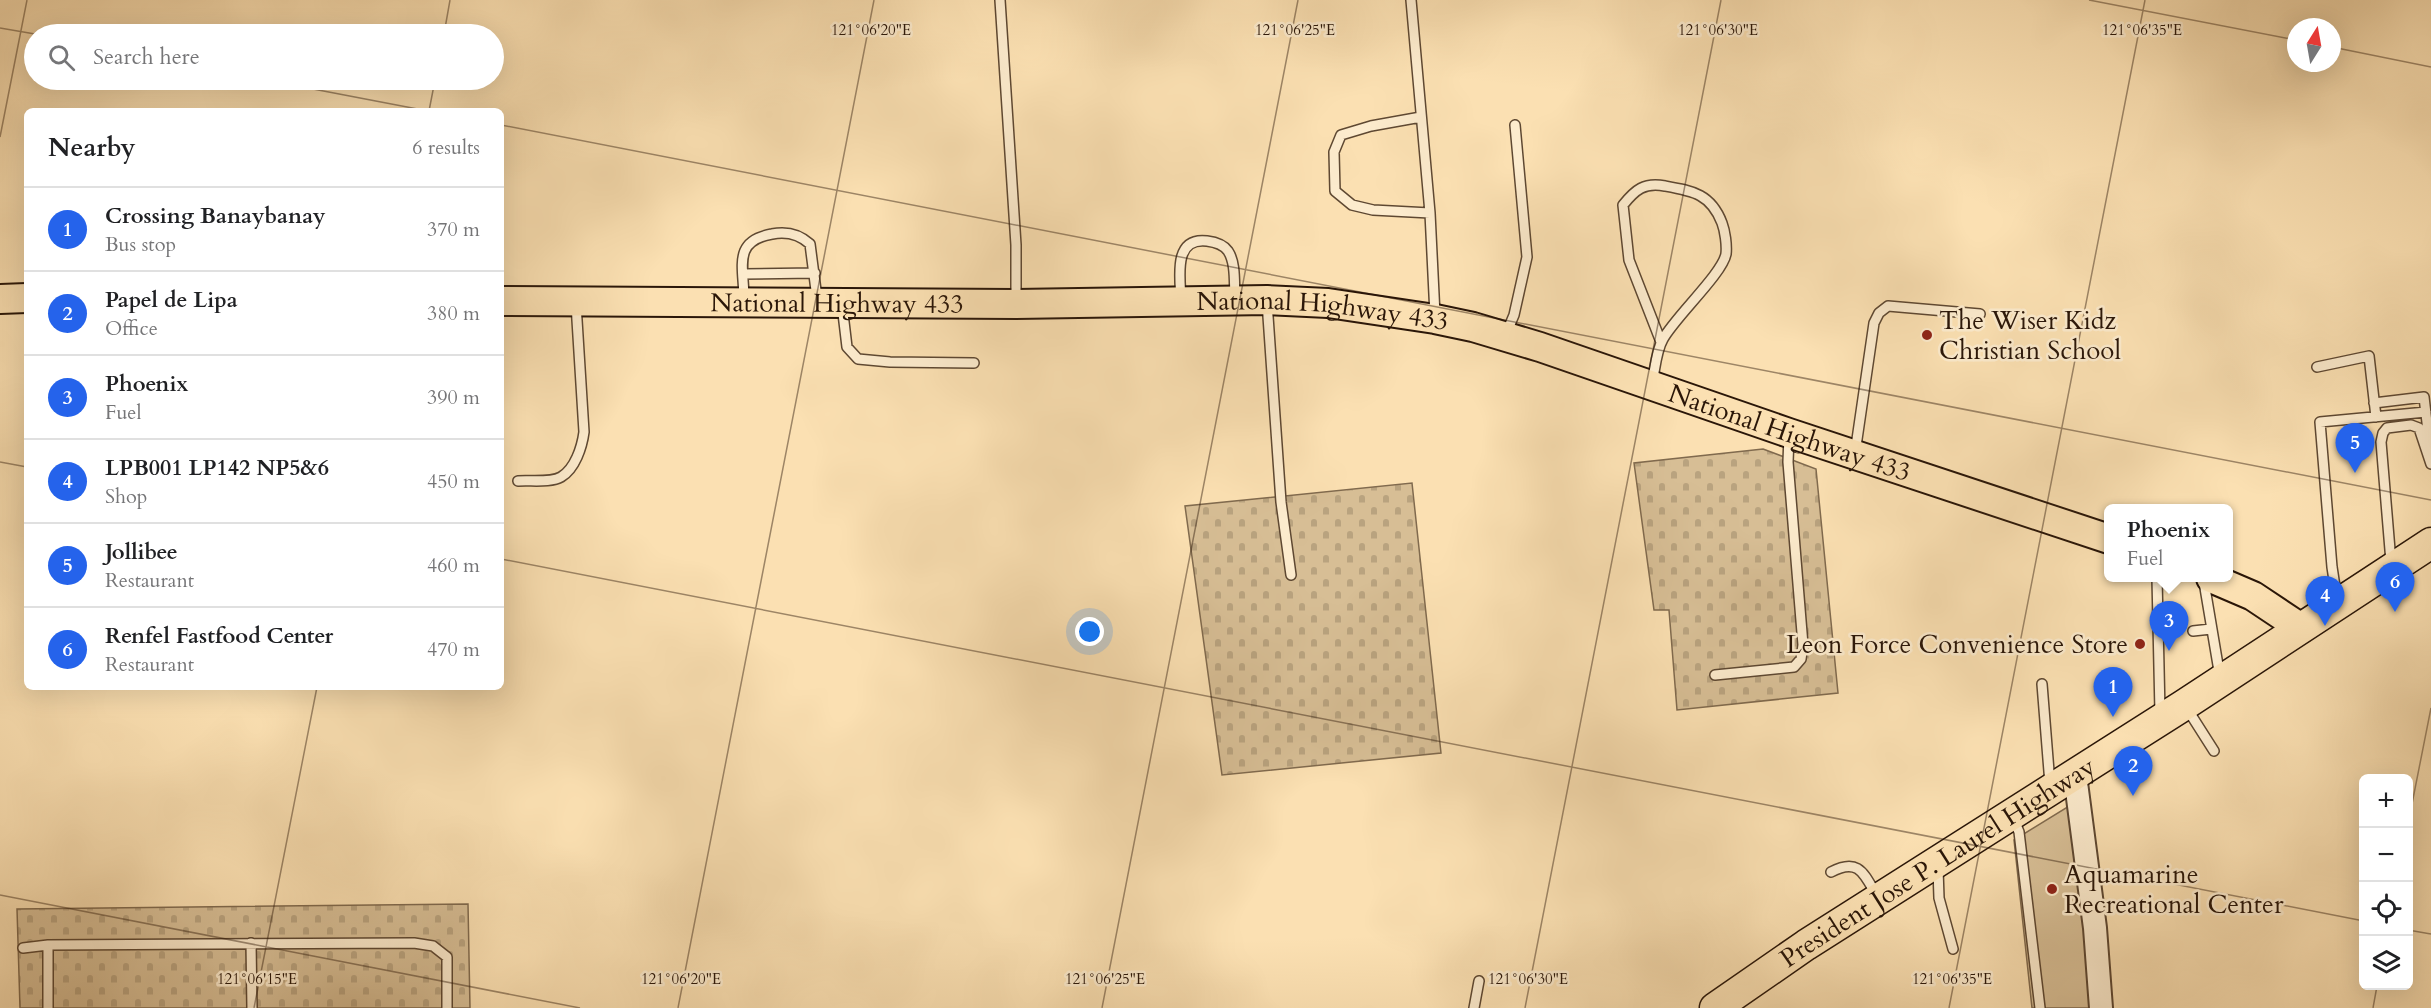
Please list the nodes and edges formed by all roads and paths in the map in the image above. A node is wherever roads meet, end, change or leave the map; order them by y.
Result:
1 (1000, 0) edge
2 (1410, 0) edge
3 (1421, 117) junction
4 (1515, 125) dead end
5 (1430, 213) junction
6 (815, 273) junction
7 (744, 274) junction
8 (24, 298) edge
9 (0, 299) edge
10 (1235, 300) junction
11 (1267, 300) junction
12 (504, 301) edge
13 (1182, 301) junction
14 (576, 302) junction
15 (744, 302) junction
16 (830, 302) junction
17 (1016, 304) junction
18 (1980, 314) dead end
19 (1435, 319) junction
20 (1505, 336) junction
21 (1661, 342) junction
22 (974, 363) dead end
23 (2317, 367) dead end
24 (1652, 386) junction
25 (2374, 403) junction
26 (2426, 412) junction
27 (2376, 417) junction
28 (1789, 433) junction
29 (2431, 454) edge
30 (1855, 455) junction
31 (2431, 464) edge
32 (518, 481) dead end
33 (2104, 536) edge
34 (2431, 543) edge
35 (2392, 568) junction
36 (1291, 575) dead end
37 (2157, 582) edge
38 (2205, 582) edge
39 (2220, 582) edge
40 (2338, 604) junction
41 (2301, 628) junction
42 (2211, 629) junction
43 (2193, 631) dead end
44 (2171, 633) dead end
45 (2159, 634) junction
46 (1715, 675) dead end
47 (2220, 680) junction
48 (2042, 684) dead end
49 (2172, 712) junction
50 (2214, 751) dead end
51 (2063, 782) junction
52 (2012, 815) junction
53 (1937, 861) junction
54 (1831, 872) dead end
55 (1879, 898) junction
56 (251, 942) junction
57 (48, 945) junction
58 (23, 948) dead end
59 (1953, 949) dead end
60 (1479, 981) dead end
61 (48, 1008) edge
62 (252, 1008) edge
63 (447, 1008) edge
64 (1474, 1008) edge
65 (1715, 1008) edge
66 (2040, 1008) edge
67 (2101, 1008) edge

1 - 17 lane
2 - 3 lane
3 - 5 lane
3 - 5 lane
4 - 20 lane
5 - 19 lane
6 - 7 lane
6 - 7 lane
6 - 16 lane
7 - 15 lane
8 - 9 main road
10 - 11 main road, National Highway 433
10 - 13 main road, National Highway 433
10 - 13 lane
11 - 19 main road, National Highway 433
11 - 36 lane
12 - 14 main road, National Highway 433
13 - 17 main road, National Highway 433
14 - 15 main road, National Highway 433
14 - 32 lane
15 - 16 main road, National Highway 433
16 - 17 main road, National Highway 433
16 - 22 lane
18 - 30 lane
19 - 20 main road, National Highway 433
20 - 24 main road, National Highway 433
21 - 21 lane
21 - 24 lane
23 - 25 lane
24 - 28 main road, National Highway 433
25 - 26 lane
25 - 27 lane
26 - 27 lane
26 - 29 lane
27 - 40 lane
28 - 30 main road, National Highway 433
28 - 46 lane
30 - 33 main road, National Highway 433
31 - 35 lane
34 - 35 highway, President Jose P. Laurel Highway
35 - 40 highway, President Jose P. Laurel Highway
37 - 45 lane
38 - 42 lane
39 - 41 main road
40 - 41 highway, President Jose P. Laurel Highway
41 - 47 highway, President Jose P. Laurel Highway
42 - 43 lane
42 - 47 lane
44 - 45 lane
45 - 49 lane
47 - 49 highway, President Jose P. Laurel Highway
48 - 51 lane
49 - 50 lane
49 - 51 highway, President Jose P. Laurel Highway
51 - 52 highway, President Jose P. Laurel Highway
51 - 67 street
52 - 53 highway, President Jose P. Laurel Highway
52 - 66 lane
53 - 55 highway, President Jose P. Laurel Highway
53 - 59 lane
54 - 55 lane
55 - 65 highway, President Jose P. Laurel Highway
56 - 57 lane
56 - 62 lane
56 - 63 lane
57 - 58 lane
57 - 61 lane
60 - 64 lane

